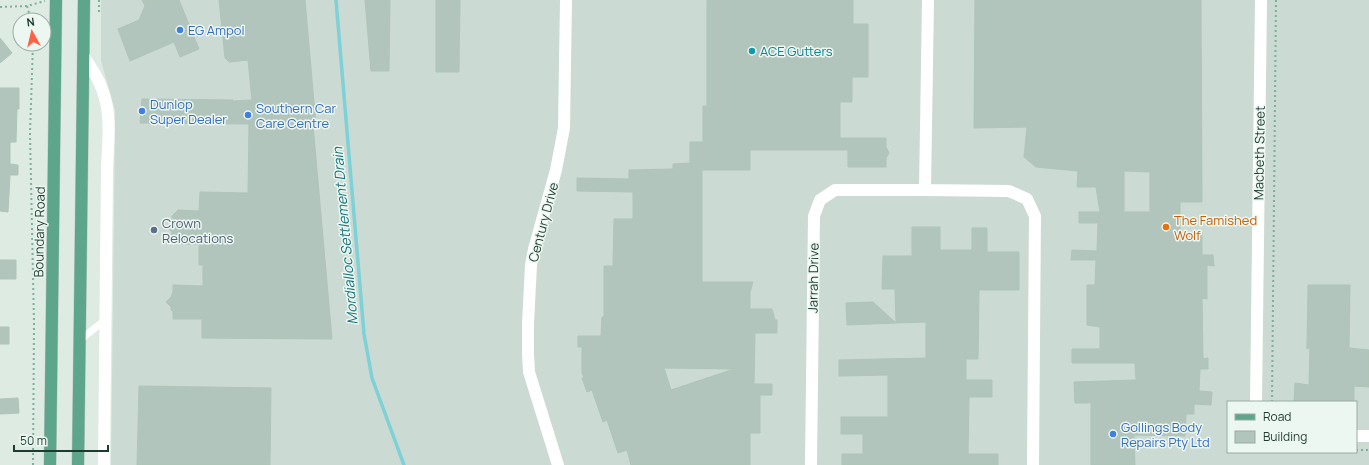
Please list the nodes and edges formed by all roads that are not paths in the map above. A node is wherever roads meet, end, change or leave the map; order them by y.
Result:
1 (56, 0) edge
2 (84, 0) edge
3 (566, 0) edge
4 (928, 0) edge
5 (1261, 0) edge
6 (84, 56) junction
7 (925, 190) junction
8 (105, 320) junction
9 (80, 340) junction
10 (1256, 401) edge
11 (1357, 436) edge
12 (1369, 436) edge
13 (50, 465) edge
14 (78, 465) edge
15 (104, 465) edge
16 (558, 465) edge
17 (811, 465) edge
18 (1033, 465) edge

1 - 13 main road, Boundary Road
2 - 6 main road
3 - 16 street, Century Drive
4 - 7 street
5 - 10 street, Macbeth Street
6 - 8 street
6 - 9 main road
7 - 17 street, Jarrah Drive
7 - 18 street, Jarrah Drive
8 - 9 lane
8 - 15 street
9 - 14 main road
11 - 12 street

